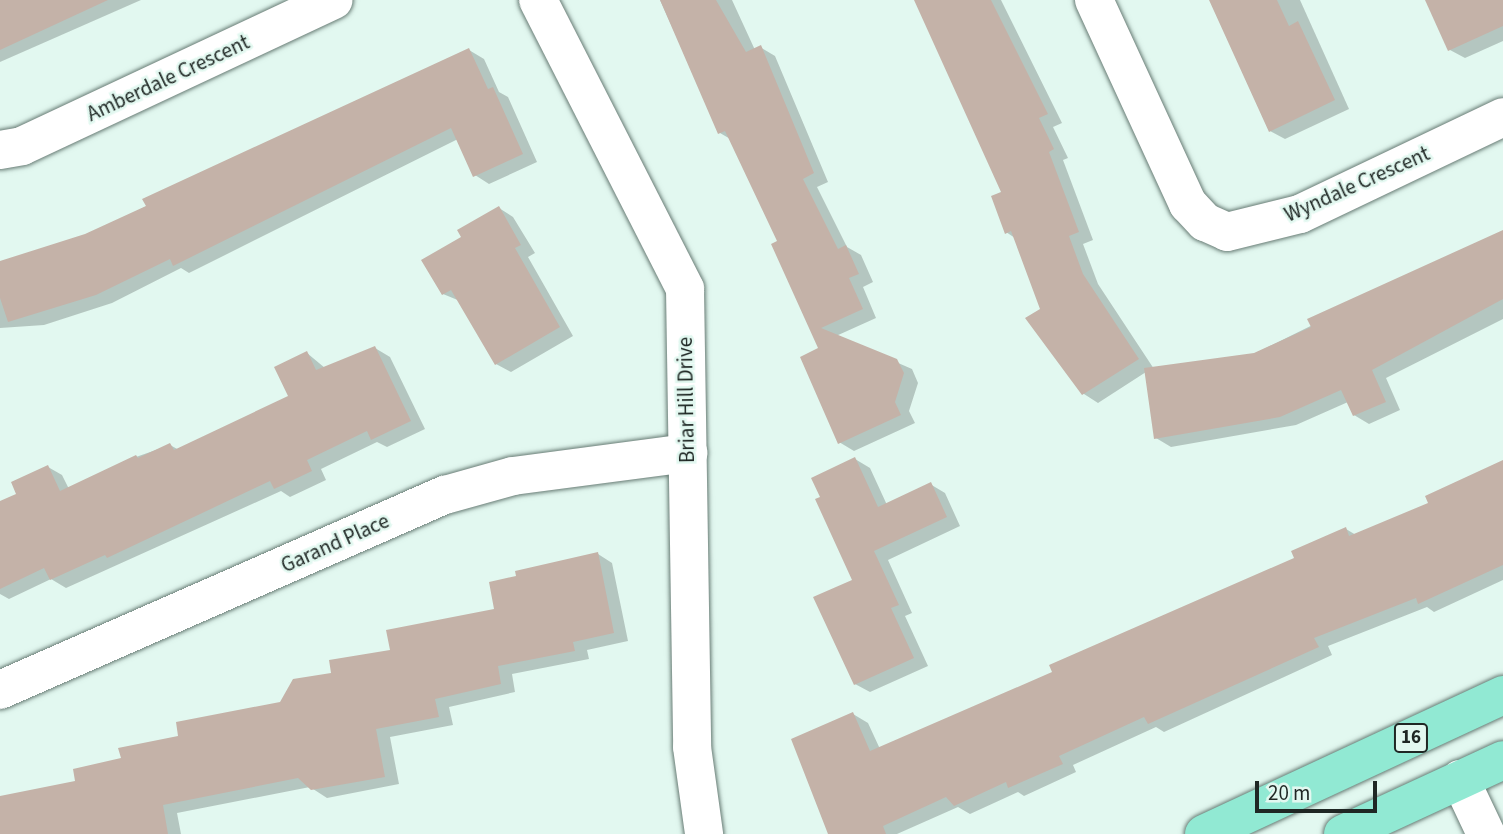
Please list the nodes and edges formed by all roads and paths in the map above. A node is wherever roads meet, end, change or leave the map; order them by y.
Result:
1 (334, 0) edge
2 (538, 0) edge
3 (1094, 0) edge
4 (1503, 117) edge
5 (0, 150) edge
6 (688, 453) junction
7 (0, 690) edge
8 (1503, 695) edge
9 (1503, 760) edge
10 (1460, 779) junction
11 (704, 834) edge
12 (1204, 834) edge
13 (1343, 834) edge
14 (1486, 834) edge

1 - 5 street, Amberdale Crescent
2 - 6 street, Briar Hill Drive
3 - 4 street, Wyndale Crescent
6 - 7 street, Garand Place
6 - 11 street, Briar Hill Drive
8 - 12 main road, 16
9 - 10 main road
10 - 13 main road
10 - 14 street

